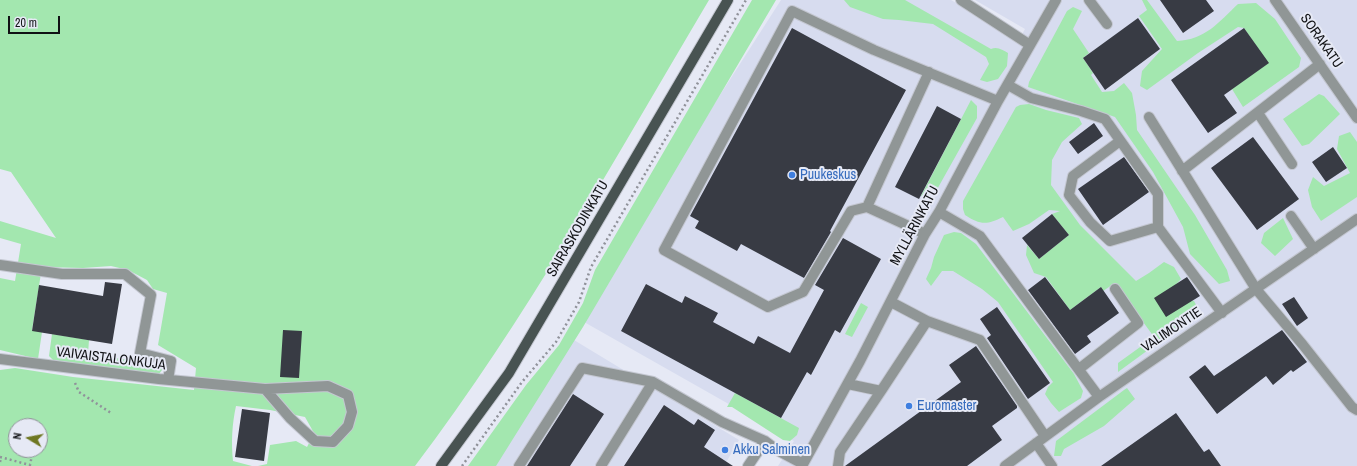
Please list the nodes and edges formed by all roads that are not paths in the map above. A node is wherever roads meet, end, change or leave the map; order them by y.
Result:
1 (728, 0) edge
2 (962, 0) edge
3 (1056, 0) edge
4 (1088, 0) edge
5 (1274, 0) edge
6 (1107, 24) dead end
7 (1030, 45) junction
8 (1320, 64) junction
9 (929, 72) junction
10 (1008, 85) junction
11 (998, 101) junction
12 (1258, 112) junction
13 (1150, 117) dead end
14 (1357, 118) edge
15 (1120, 141) junction
16 (1292, 164) dead end
17 (1182, 170) junction
18 (867, 207) junction
19 (939, 212) junction
20 (1291, 216) dead end
21 (1357, 219) edge
22 (1158, 227) junction
23 (925, 234) junction
24 (1314, 249) junction
25 (0, 265) edge
26 (1115, 289) dead end
27 (1256, 289) junction
28 (891, 302) junction
29 (1222, 313) junction
30 (927, 321) junction
31 (0, 359) edge
32 (1079, 369) junction
33 (168, 380) junction
34 (653, 382) junction
35 (848, 384) junction
36 (265, 389) junction
37 (880, 391) junction
38 (1099, 396) junction
39 (1357, 410) edge
40 (1045, 436) junction
41 (765, 441) junction
42 (1036, 442) junction
43 (802, 465) edge
44 (441, 466) edge
45 (520, 466) edge
46 (601, 466) edge
47 (748, 466) edge
48 (838, 466) edge
49 (1005, 466) edge
50 (1052, 466) edge

1 - 44 main road, SAIRASKODINKATU
2 - 7 street
3 - 7 street, MYLLÄRINKATU
4 - 6 street
5 - 8 street, SORAKATU
7 - 10 street, MYLLÄRINKATU
8 - 12 street
8 - 14 street, SORAKATU
9 - 11 street
9 - 18 street
9 - 18 street
10 - 11 street, MYLLÄRINKATU
10 - 15 street
11 - 19 street, MYLLÄRINKATU
12 - 16 street
12 - 17 street
13 - 17 street
15 - 22 street
15 - 22 street
17 - 27 street
18 - 23 street
19 - 23 street, MYLLÄRINKATU
19 - 32 street
20 - 24 street
21 - 24 street, VALIMONTIE
22 - 29 street
23 - 28 street, MYLLÄRINKATU
24 - 27 street, VALIMONTIE
25 - 33 street
26 - 32 street
27 - 29 street, VALIMONTIE
27 - 39 street
28 - 30 street
28 - 35 street, MYLLÄRINKATU
29 - 38 street, VALIMONTIE
30 - 37 street
30 - 40 street
31 - 33 street, VAIVAISTALONKUJA
32 - 38 street
33 - 36 street, VAIVAISTALONKUJA
34 - 41 street
34 - 45 street
34 - 46 street
35 - 37 street
35 - 43 street, MYLLÄRINKATU
36 - 36 street, VAIVAISTALONKUJA
37 - 48 street
38 - 40 street, VALIMONTIE
40 - 42 street, VALIMONTIE
41 - 43 street
41 - 47 street
42 - 49 street, VALIMONTIE
42 - 50 street

